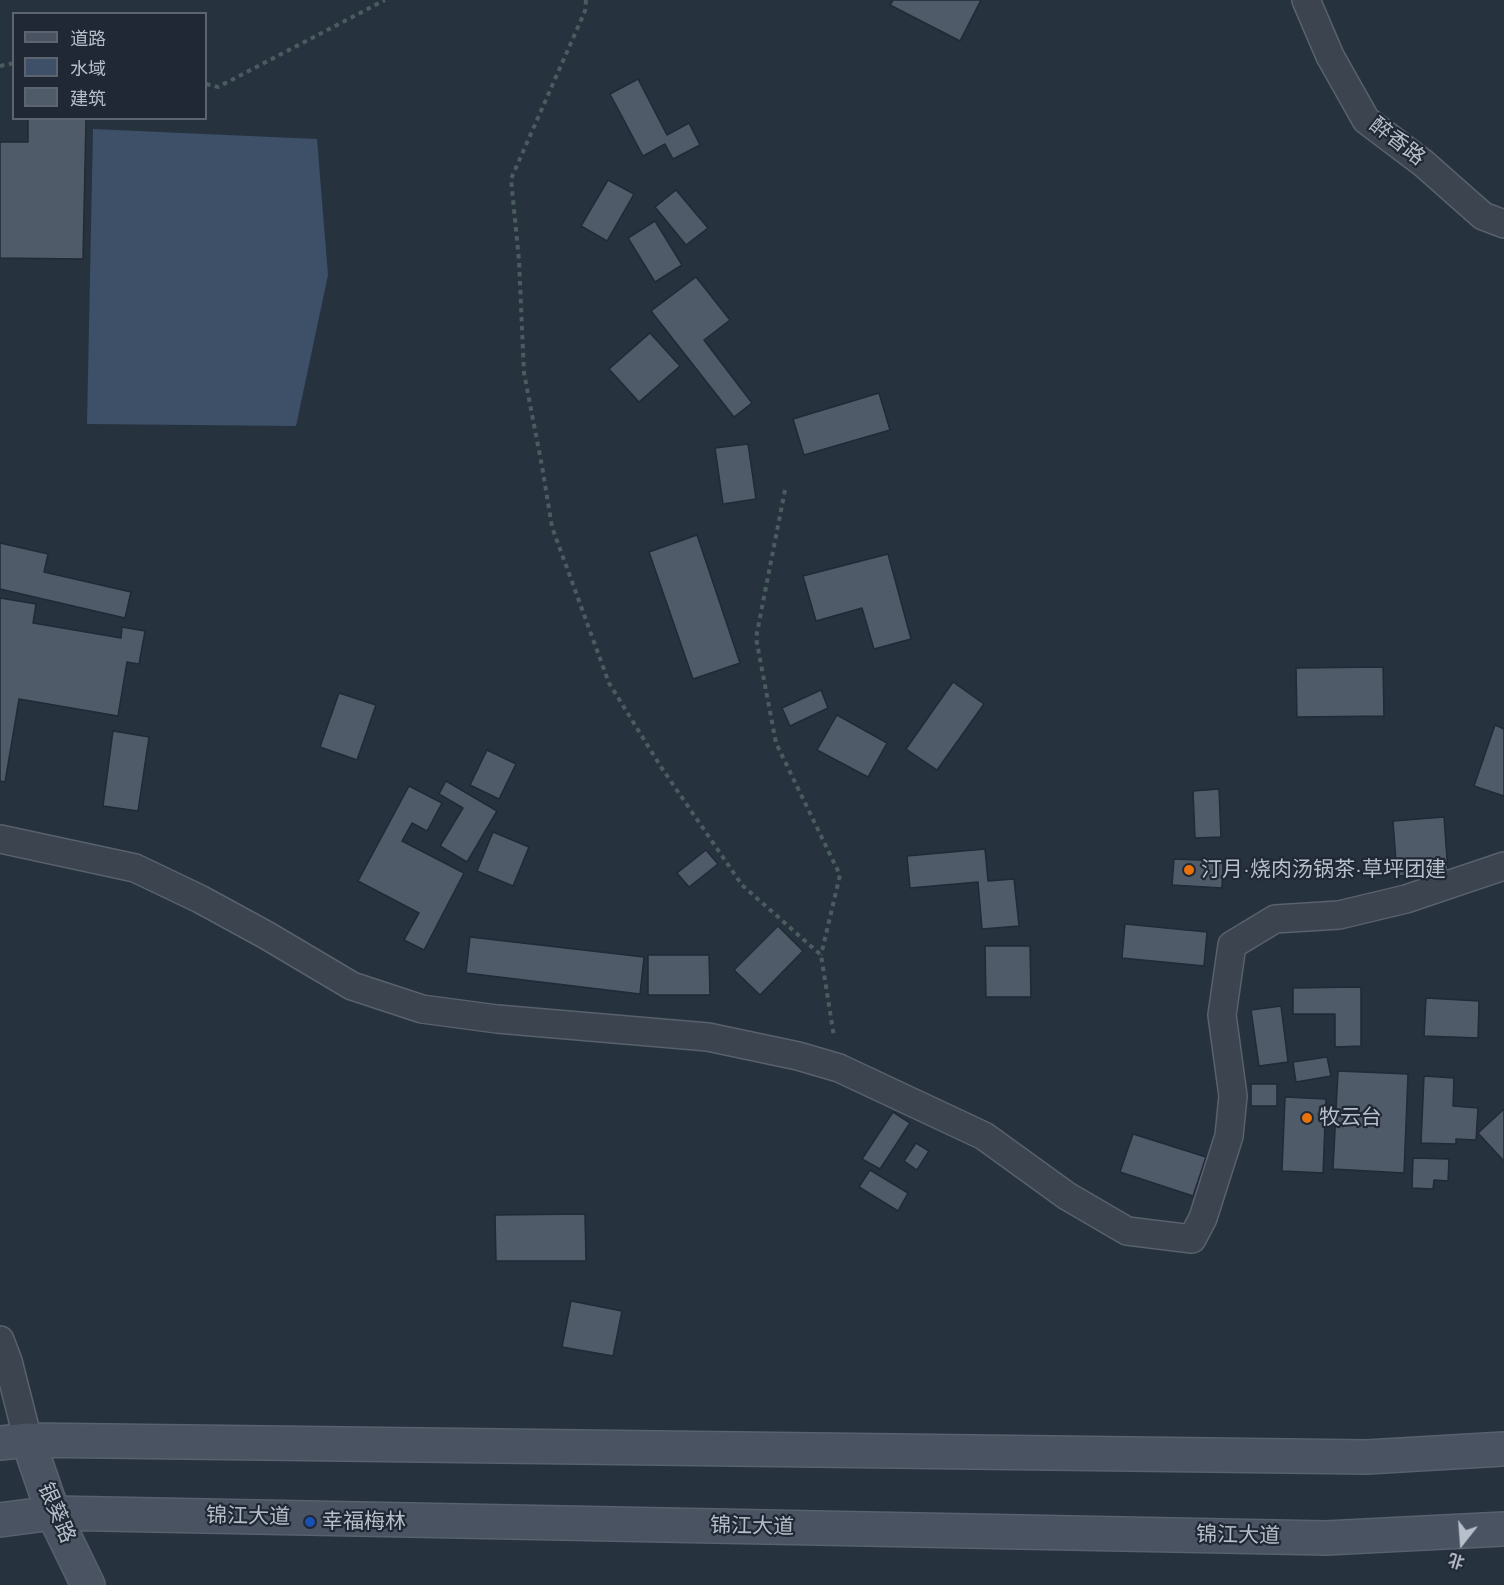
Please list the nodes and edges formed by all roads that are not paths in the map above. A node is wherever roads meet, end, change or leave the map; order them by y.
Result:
1 (1306, 0) edge
2 (1504, 224) edge
3 (0, 840) edge
4 (1504, 866) edge
5 (0, 1340) edge
6 (14, 1441) edge
7 (1504, 1449) edge
8 (53, 1513) junction
9 (0, 1520) edge
10 (1504, 1529) edge
11 (88, 1585) edge

1 - 2 street, 醉香路
3 - 4 street
5 - 6 street
6 - 7 main road
6 - 8 main road, 银葵路
8 - 9 main road, 锦江大道
8 - 10 main road, 锦江大道
8 - 11 main road, 银葵路

